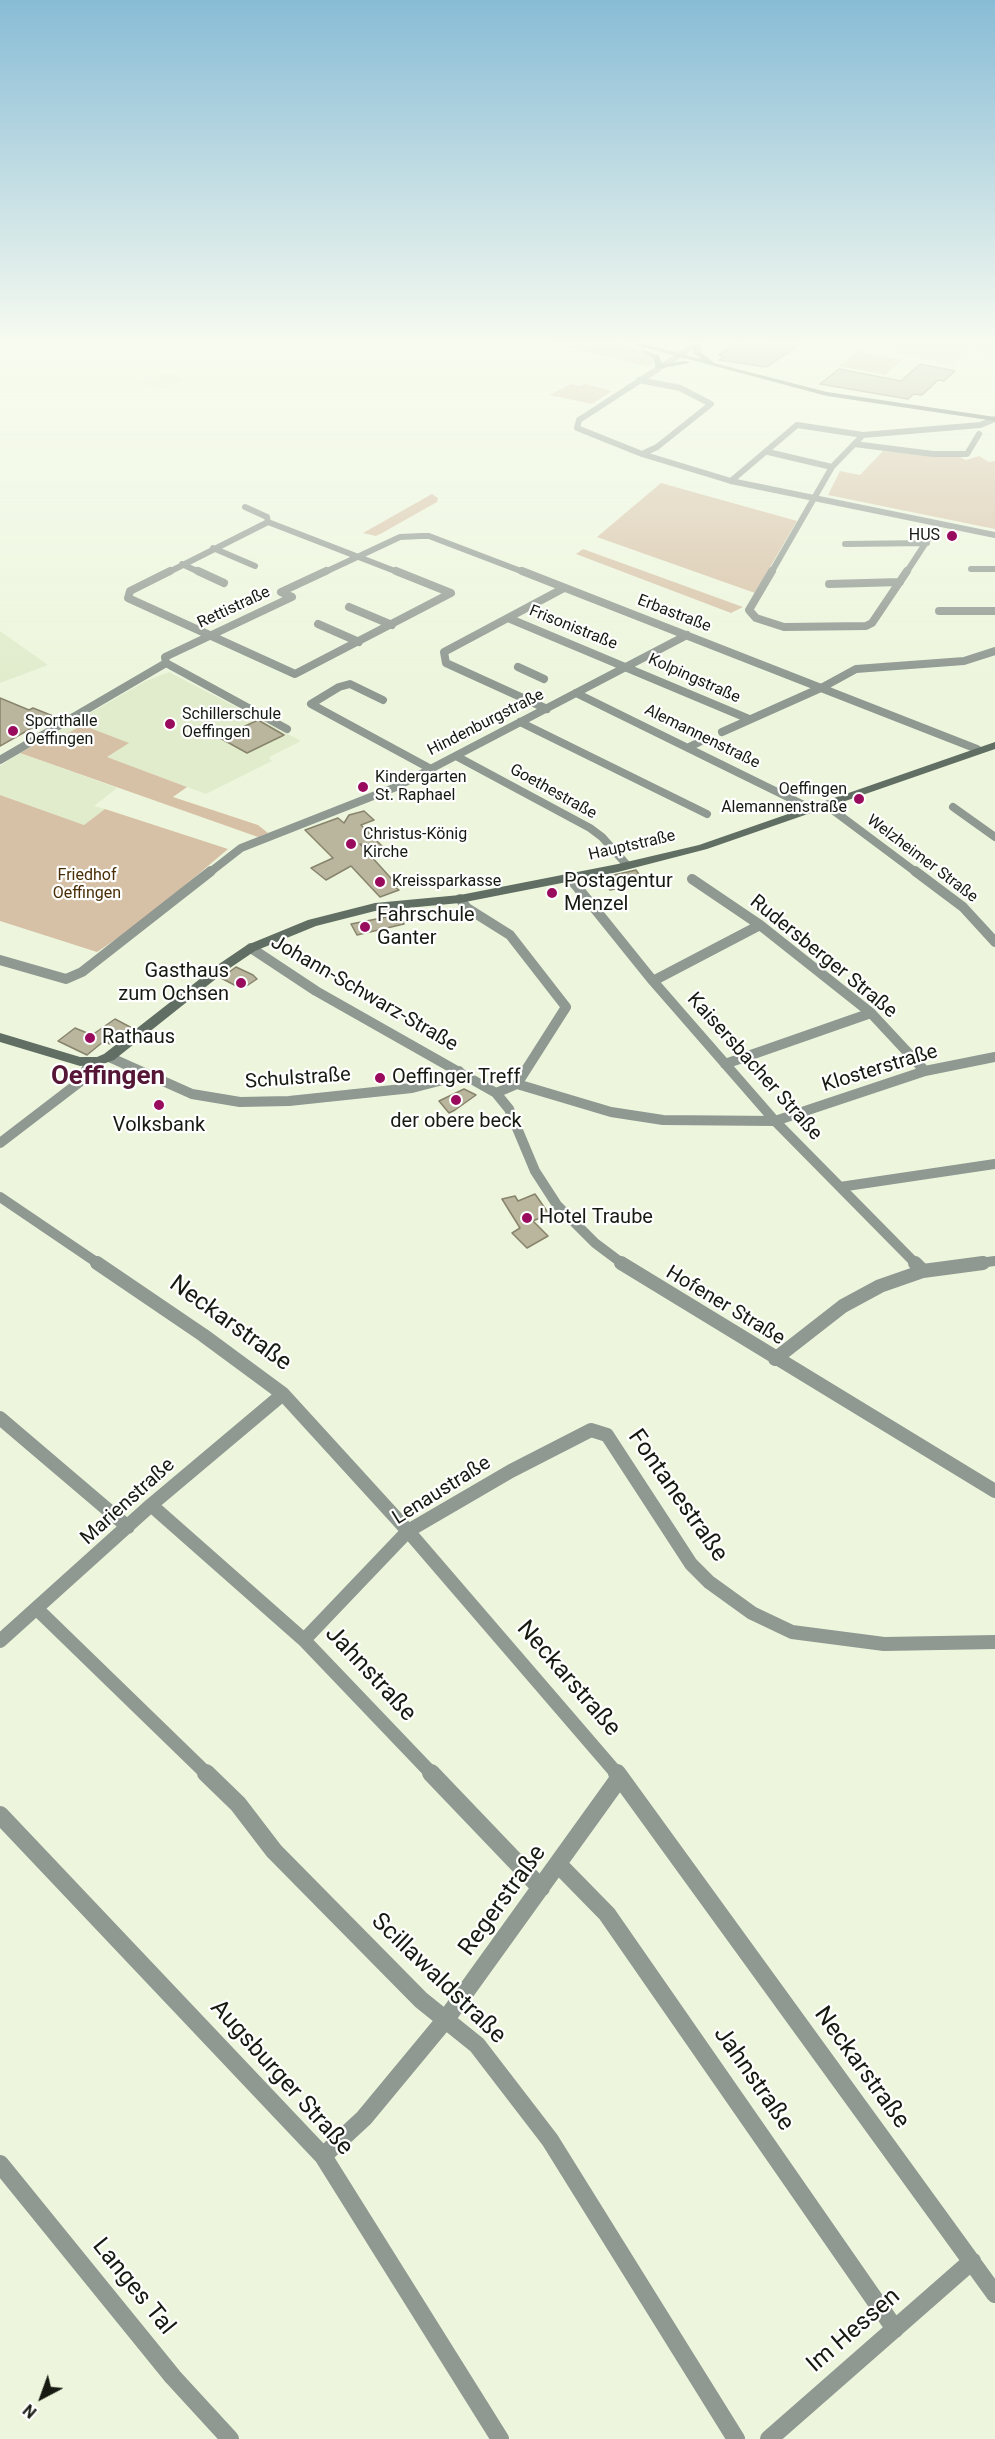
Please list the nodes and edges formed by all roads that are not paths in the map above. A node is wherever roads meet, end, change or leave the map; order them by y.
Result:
1 (645, 455) edge
2 (766, 455) edge
3 (776, 455) edge
4 (844, 455) edge
5 (832, 467) junction
6 (731, 481) junction
7 (815, 499) junction
8 (244, 507) dead end
9 (268, 522) junction
10 (938, 524) junction
11 (995, 535) edge
12 (927, 543) junction
13 (845, 544) dead end
14 (213, 548) junction
15 (358, 556) junction
16 (182, 564) junction
17 (255, 566) dead end
18 (971, 569) dead end
19 (995, 569) edge
20 (900, 582) junction
21 (224, 583) dead end
22 (829, 584) dead end
23 (564, 588) junction
24 (349, 607) dead end
25 (939, 611) dead end
26 (995, 611) edge
27 (508, 618) junction
28 (318, 624) dead end
29 (392, 625) junction
30 (687, 635) junction
31 (210, 636) junction
32 (359, 642) junction
33 (995, 651) edge
34 (166, 660) junction
35 (627, 666) junction
36 (518, 667) dead end
37 (544, 679) dead end
38 (823, 687) junction
39 (576, 693) junction
40 (383, 700) dead end
41 (547, 709) junction
42 (749, 720) junction
43 (520, 722) junction
44 (287, 729) dead end
45 (722, 732) dead end
46 (708, 738) dead end
47 (995, 745) edge
48 (689, 747) junction
49 (977, 749) junction
50 (456, 756) junction
51 (0, 760) edge
52 (431, 769) junction
53 (826, 805) junction
54 (952, 807) dead end
55 (813, 810) junction
56 (708, 814) dead end
57 (995, 837) edge
58 (627, 865) junction
59 (570, 878) junction
60 (692, 879) dead end
61 (460, 899) junction
62 (760, 925) junction
63 (995, 942) edge
64 (251, 948) junction
65 (0, 960) edge
66 (653, 981) junction
67 (871, 1013) junction
68 (0, 1038) edge
69 (109, 1057) junction
70 (995, 1058) edge
71 (89, 1063) junction
72 (725, 1064) junction
73 (459, 1071) junction
74 (925, 1071) junction
75 (517, 1084) junction
76 (496, 1093) junction
77 (775, 1120) junction
78 (0, 1143) edge
79 (995, 1164) edge
80 (840, 1187) junction
81 (0, 1197) edge
82 (995, 1262) edge
83 (923, 1271) junction
84 (775, 1359) junction
85 (283, 1394) junction
86 (0, 1418) edge
87 (597, 1430) joint
88 (995, 1491) edge
89 (151, 1505) junction
90 (128, 1527) junction
91 (408, 1531) junction
92 (38, 1610) junction
93 (2, 1636) edge
94 (304, 1640) junction
95 (995, 1642) edge
96 (620, 1777) junction
97 (0, 1815) edge
98 (559, 1865) junction
99 (542, 1888) junction
100 (446, 2019) junction
101 (322, 2156) junction
102 (0, 2164) edge
103 (972, 2261) junction
104 (995, 2294) edge
105 (895, 2329) junction
106 (230, 2439) edge
107 (500, 2439) edge
108 (736, 2439) edge
109 (769, 2439) edge

1 - 6 street
2 - 6 street
3 - 5 street
4 - 5 street
5 - 7 street
6 - 7 street
7 - 10 street
7 - 20 street
8 - 9 street
9 - 14 street
9 - 15 street
10 - 11 street
10 - 12 street
12 - 13 street
12 - 20 street
14 - 16 street
14 - 17 street
15 - 23 street, Erbastraße
15 - 29 street
15 - 31 street, Rettistraße
16 - 21 street
16 - 31 street
18 - 19 street
20 - 22 street
23 - 27 street, Frisonistraße
23 - 30 street, Erbastraße
24 - 29 street
25 - 26 street
27 - 35 street, Frisonistraße
27 - 41 street, Frisonistraße
28 - 32 street
29 - 32 street
30 - 35 street, Hindenburgstraße
30 - 38 street, Erbastraße
31 - 32 street
31 - 34 street, Rettistraße
33 - 38 street
34 - 44 street
34 - 51 street, Rettistraße
35 - 39 street, Hindenburgstraße
35 - 42 street, Kolpingstraße
36 - 37 street
38 - 42 street
38 - 49 street, Erbastraße
39 - 41 street, Hindenburgstraße
39 - 48 street, Alemannenstraße
40 - 52 street
41 - 43 street, Hindenburgstraße
42 - 45 street
43 - 50 street, Hindenburgstraße
43 - 56 street
46 - 48 street
47 - 49 street, Hauptstraße
48 - 55 street, Alemannenstraße
49 - 53 street, Hauptstraße
50 - 52 street, Hindenburgstraße
50 - 58 street, Goethestraße
52 - 65 street, Hindenburgstraße
53 - 55 street, Hauptstraße
53 - 63 street, Welzheimer Straße
54 - 57 street
55 - 58 street, Hauptstraße
58 - 59 street, Hauptstraße
59 - 61 street, Hauptstraße
59 - 66 street, Kaisersbacher Straße
60 - 62 street, Rudersberger Straße
61 - 64 street, Hauptstraße
61 - 75 street
62 - 66 street
62 - 67 street, Rudersberger Straße
64 - 69 street, Hauptstraße
64 - 73 street, Johann-Schwarz-Straße
66 - 72 street, Kaisersbacher Straße
67 - 72 street
67 - 74 street, Rudersberger Straße
68 - 71 street
69 - 71 street
69 - 73 street, Schulstraße
70 - 74 street, Klosterstraße
71 - 78 street
72 - 77 street, Kaisersbacher Straße
73 - 76 street, Johann-Schwarz-Straße
74 - 77 street, Klosterstraße
75 - 76 street
75 - 77 street, Klosterstraße
76 - 84 street, Hofener Straße
77 - 80 street, Kaisersbacher Straße
79 - 80 street
80 - 83 street, Kaisersbacher Straße
81 - 85 street, Neckarstraße
82 - 83 street
83 - 84 street
84 - 88 street, Hofener Straße
85 - 89 street, Marienstraße
85 - 91 street, Neckarstraße
86 - 90 street
87 - 91 street, Lenaustraße
87 - 95 street, Fontanestraße
89 - 90 street, Marienstraße
89 - 94 street, Jahnstraße
90 - 92 street, Marienstraße
91 - 94 street, Lenaustraße
91 - 96 street, Neckarstraße
92 - 93 street, Marienstraße
92 - 100 street, Scillawaldstraße
94 - 99 street, Jahnstraße
96 - 98 street, Regerstraße
96 - 103 street, Neckarstraße
97 - 101 street, Augsburger Straße
98 - 99 street, Regerstraße
98 - 105 street, Jahnstraße
99 - 100 street, Regerstraße
100 - 101 street, Regerstraße
100 - 108 street, Scillawaldstraße
101 - 107 street, Augsburger Straße
102 - 106 street, Langes Tal
103 - 104 street, Neckarstraße
103 - 105 street, Im Hessen
105 - 109 street, Im Hessen

